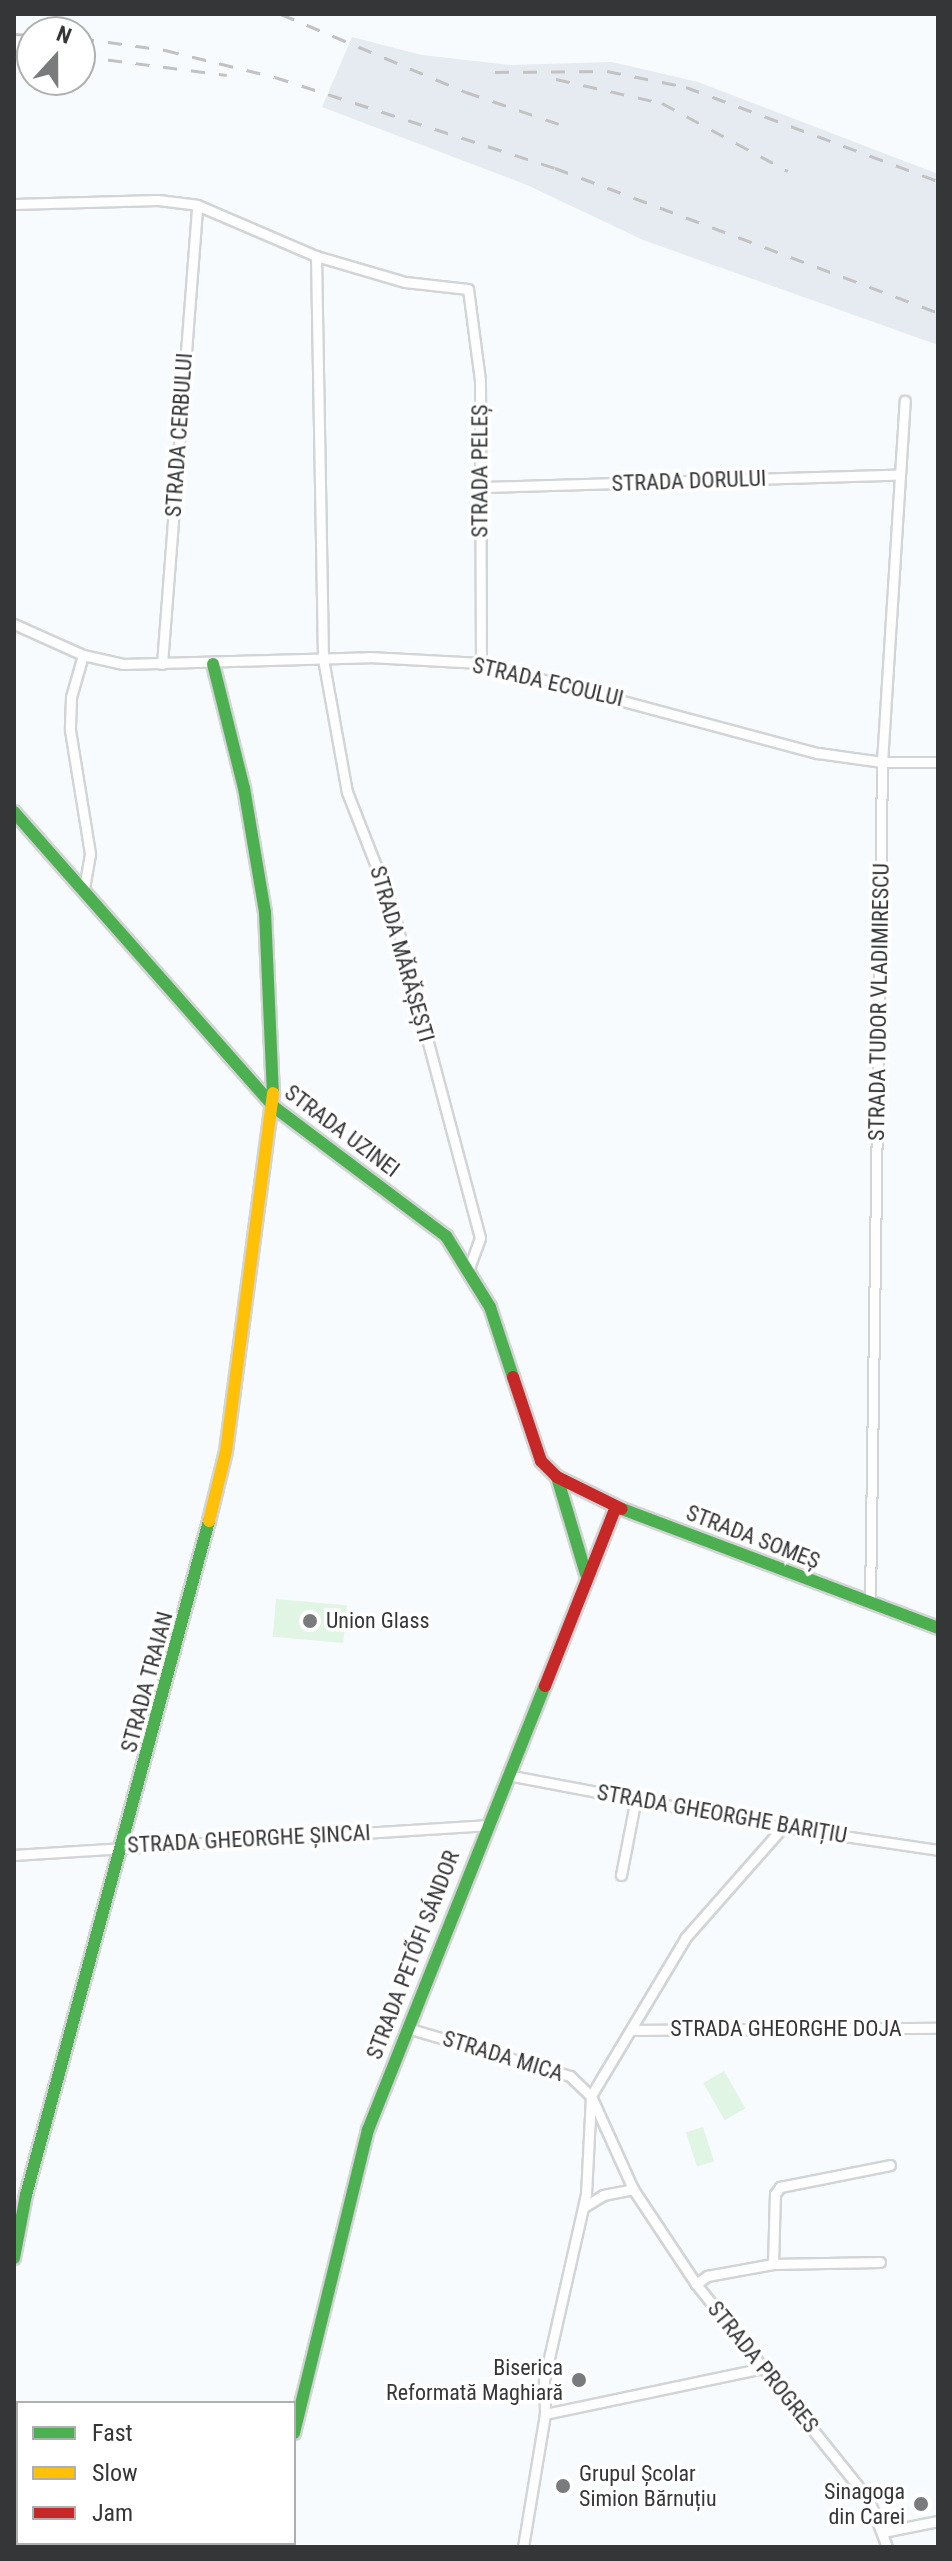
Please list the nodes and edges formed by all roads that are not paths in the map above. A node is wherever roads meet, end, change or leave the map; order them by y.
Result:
1 (14, 204) edge
2 (197, 205) junction
3 (316, 256) junction
4 (905, 401) dead end
5 (897, 475) junction
6 (481, 487) junction
7 (14, 624) edge
8 (83, 655) junction
9 (323, 659) junction
10 (481, 663) junction
11 (162, 664) junction
12 (213, 664) junction
13 (882, 762) junction
14 (938, 762) edge
15 (14, 812) edge
16 (84, 889) junction
17 (274, 1107) junction
18 (469, 1268) junction
19 (557, 1477) junction
20 (616, 1507) junction
21 (586, 1574) junction
22 (870, 1603) junction
23 (938, 1628) edge
24 (507, 1775) junction
25 (636, 1798) junction
26 (485, 1825) junction
27 (783, 1827) junction
28 (124, 1846) junction
29 (938, 1850) edge
30 (14, 1855) edge
31 (621, 1875) dead end
32 (407, 2028) junction
33 (938, 2028) edge
34 (634, 2030) junction
35 (591, 2096) junction
36 (890, 2165) dead end
37 (633, 2189) junction
38 (584, 2207) junction
39 (14, 2258) edge
40 (880, 2262) dead end
41 (773, 2264) junction
42 (696, 2284) junction
43 (763, 2368) junction
44 (545, 2414) junction
45 (296, 2425) edge
46 (938, 2521) edge
47 (883, 2532) junction
48 (523, 2547) edge
49 (887, 2547) edge

1 - 2 street
2 - 3 street
2 - 11 street, STRADA CERBULUI
3 - 6 street, STRADA PELEȘ
3 - 9 street, STRADA MĂRĂȘEȘTI
4 - 5 street, STRADA TUDOR VLADIMIRESCU
5 - 6 street, STRADA DORULUI
5 - 13 street, STRADA TUDOR VLADIMIRESCU
6 - 10 street, STRADA PELEȘ
7 - 8 street, STRADA ECOULUI
8 - 11 street, STRADA ECOULUI
8 - 16 street
9 - 10 street, STRADA ECOULUI
9 - 12 street, STRADA ECOULUI
9 - 18 street, STRADA MĂRĂȘEȘTI
10 - 13 street, STRADA ECOULUI
11 - 12 street, STRADA ECOULUI
12 - 17 main road, STRADA TRAIAN
13 - 14 street, STRADA ECOULUI
13 - 22 street, STRADA TUDOR VLADIMIRESCU
15 - 16 main road, STRADA UZINEI
16 - 17 main road, STRADA UZINEI
17 - 18 main road, STRADA UZINEI
17 - 28 main road, STRADA TRAIAN
18 - 19 main road, STRADA UZINEI
19 - 20 main road, STRADA SOMEȘ
19 - 21 main road
20 - 21 main road, STRADA PETŐFI SÁNDOR
20 - 22 main road, STRADA SOMEȘ
21 - 24 main road, STRADA PETŐFI SÁNDOR
22 - 23 main road, STRADA SOMEȘ
24 - 25 street, STRADA GHEORGHE BARIȚIU
24 - 26 main road, STRADA PETŐFI SÁNDOR
25 - 27 street, STRADA GHEORGHE BARIȚIU
25 - 31 street
26 - 28 street, STRADA GHEORGHE ȘINCAI
26 - 32 main road, STRADA PETŐFI SÁNDOR
27 - 29 street, STRADA GHEORGHE BARIȚIU
27 - 34 street
28 - 30 street, STRADA GHEORGHE ȘINCAI
28 - 39 main road, STRADA TRAIAN
32 - 35 street, STRADA MICA
32 - 45 main road, STRADA PETŐFI SÁNDOR
33 - 34 street, STRADA GHEORGHE DOJA
34 - 35 street
35 - 37 street, STRADA PROGRES
35 - 38 street
36 - 41 street
37 - 38 street
37 - 42 street, STRADA PROGRES
38 - 44 street
40 - 41 street
41 - 42 street
42 - 43 street, STRADA PROGRES
43 - 44 street
43 - 47 street, STRADA PROGRES
44 - 48 street
46 - 47 street
47 - 49 street, STRADA PROGRES

